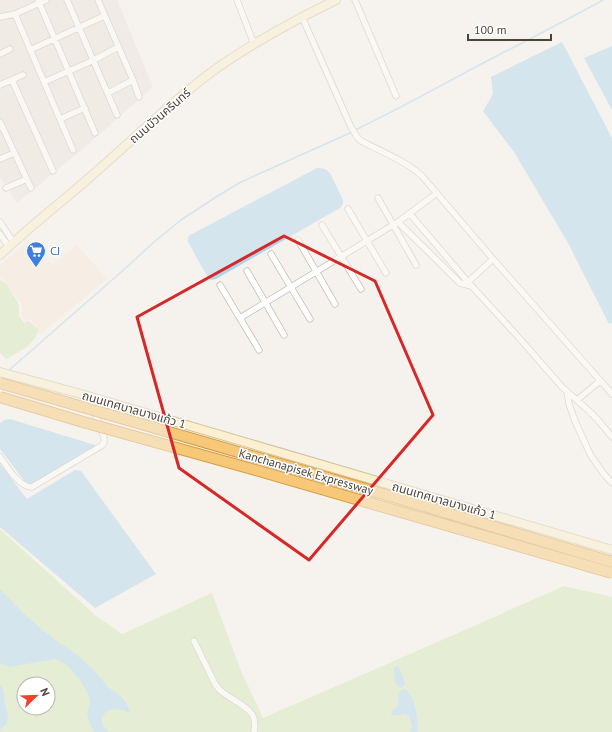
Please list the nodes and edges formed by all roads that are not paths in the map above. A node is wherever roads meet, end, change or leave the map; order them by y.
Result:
1 (46, 0) edge
2 (67, 0) edge
3 (98, 0) edge
4 (237, 0) edge
5 (336, 0) edge
6 (355, 0) edge
7 (39, 2) edge
8 (15, 14) junction
9 (104, 16) junction
10 (0, 17) edge
11 (302, 17) junction
12 (79, 28) junction
13 (55, 39) junction
14 (254, 44) junction
15 (118, 47) junction
16 (10, 49) dead end
17 (30, 50) junction
18 (0, 54) edge
19 (94, 60) junction
20 (69, 71) junction
21 (23, 75) dead end
22 (12, 80) junction
23 (133, 80) junction
24 (44, 82) junction
25 (0, 85) edge
26 (108, 93) junction
27 (396, 96) dead end
28 (139, 97) dead end
29 (85, 108) junction
30 (117, 115) dead end
31 (60, 119) junction
32 (0, 122) edge
33 (2, 128) edge
34 (95, 132) dead end
35 (73, 150) dead end
36 (14, 153) junction
37 (0, 159) edge
38 (53, 171) dead end
39 (27, 179) junction
40 (6, 188) dead end
41 (31, 188) dead end
42 (437, 193) junction
43 (378, 198) dead end
44 (348, 210) dead end
45 (410, 214) junction
46 (0, 222) edge
47 (396, 224) junction
48 (322, 225) dead end
49 (0, 234) edge
50 (298, 240) dead end
51 (367, 241) junction
52 (12, 245) junction
53 (271, 254) dead end
54 (0, 255) edge
55 (341, 257) junction
56 (493, 260) junction
57 (416, 264) dead end
58 (247, 271) dead end
59 (316, 272) junction
60 (386, 273) dead end
61 (469, 284) junction
62 (220, 285) dead end
63 (291, 287) junction
64 (361, 289) dead end
65 (266, 302) junction
66 (335, 304) dead end
67 (240, 318) junction
68 (310, 319) dead end
69 (284, 335) dead end
70 (259, 350) dead end
71 (0, 372) edge
72 (600, 381) junction
73 (0, 384) edge
74 (567, 392) junction
75 (81, 394) junction
76 (612, 394) edge
77 (0, 397) edge
78 (577, 400) junction
79 (612, 437) edge
80 (0, 457) edge
81 (612, 483) edge
82 (612, 550) edge
83 (612, 562) edge
84 (612, 573) edge
85 (194, 641) dead end
86 (254, 732) edge

1 - 7 street
2 - 12 street
3 - 9 street
4 - 14 street
5 - 11 main road, ถนนบัวนครินทร์
6 - 27 street
7 - 8 street
7 - 13 street
8 - 10 street
8 - 17 street
9 - 12 street
9 - 15 street
11 - 14 main road, ถนนบัวนครินทร์
11 - 42 street
12 - 13 street
12 - 19 street
13 - 17 street
13 - 20 street
14 - 52 main road, ถนนบัวนครินทร์
15 - 19 street
15 - 23 street
16 - 18 street
17 - 24 street
19 - 20 street
19 - 26 street
20 - 24 street
20 - 29 street
21 - 22 street
22 - 25 street
22 - 38 street
23 - 26 street
23 - 28 street
24 - 31 street
26 - 30 street
29 - 31 street
29 - 34 street
31 - 35 street
32 - 33 street
33 - 36 street
36 - 37 street
36 - 39 street
39 - 40 street
39 - 41 street
42 - 45 street
42 - 56 street
43 - 47 street
44 - 51 street
45 - 47 street
45 - 61 street
46 - 52 street
47 - 51 street
47 - 57 street
47 - 61 street
48 - 55 street
49 - 52 street
50 - 59 street
51 - 55 street
51 - 60 street
52 - 54 main road, ถนนบัวนครินทร์
53 - 63 street
55 - 59 street
55 - 64 street
56 - 61 street
56 - 72 street
58 - 65 street
59 - 63 street
59 - 66 street
61 - 74 street
62 - 67 street
63 - 65 street
63 - 68 street
65 - 67 street
65 - 69 street
67 - 70 street
71 - 75 main road, ถนนเทศบาลบางแก้ว 1
72 - 76 street
72 - 78 street
73 - 83 highway, Kanchanapisek Expressway, bridge
74 - 78 street
74 - 81 street
75 - 80 street
75 - 82 main road, ถนนเทศบาลบางแก้ว 1
77 - 84 highway, Kanchanapisek Expressway, bridge
78 - 79 street
85 - 86 street

